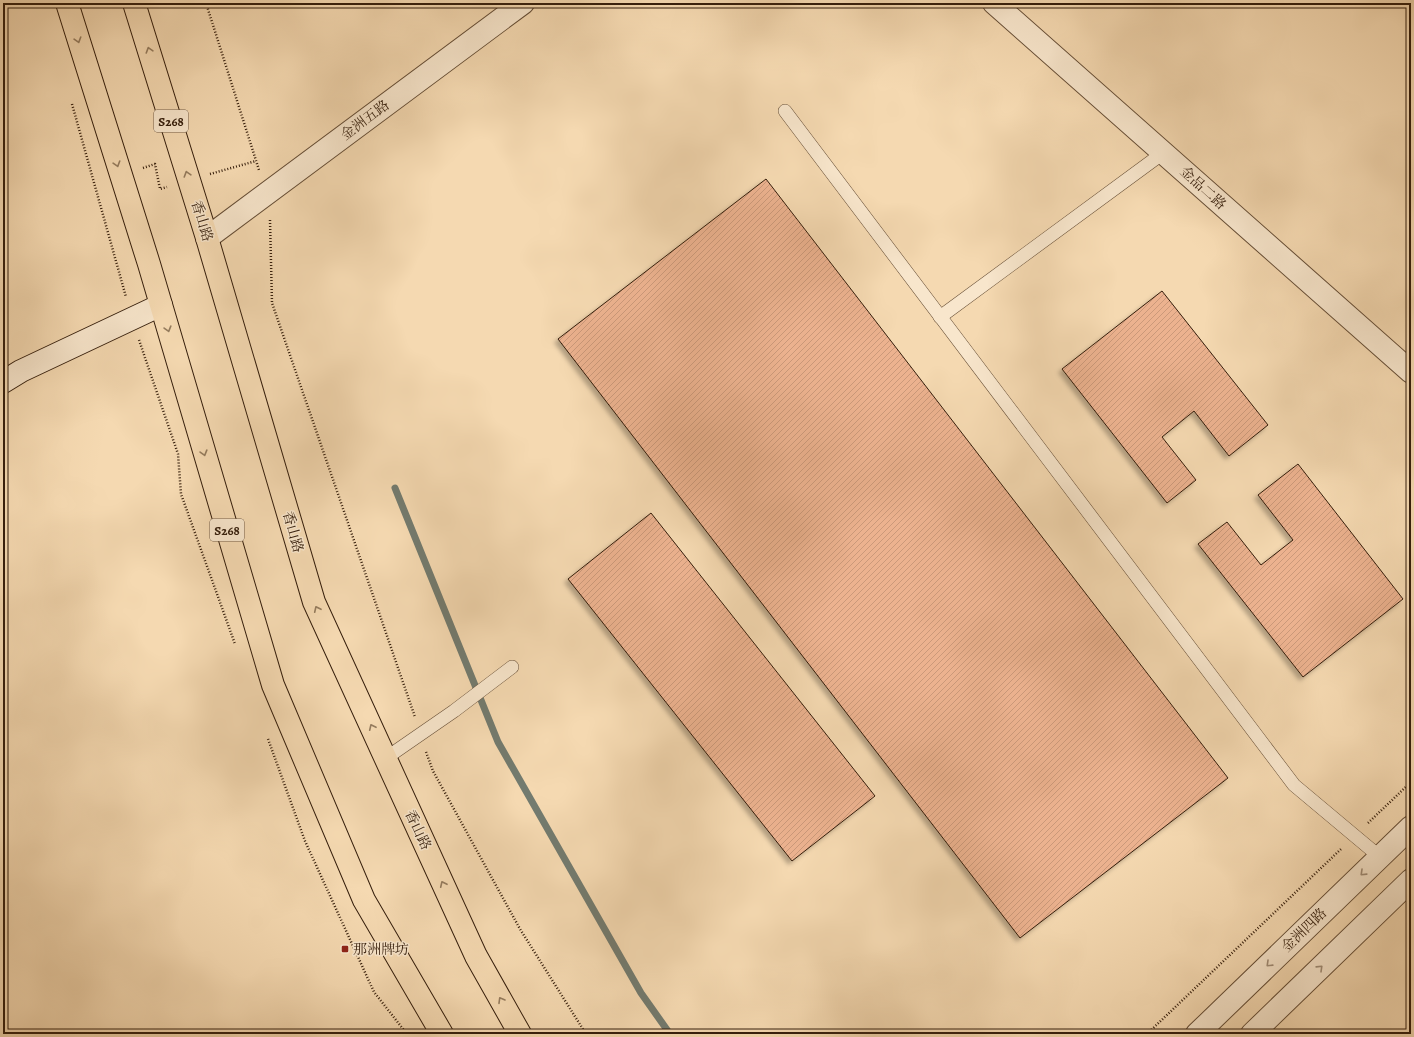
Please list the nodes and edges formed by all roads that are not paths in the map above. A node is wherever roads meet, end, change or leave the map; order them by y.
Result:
1 (67, 3) edge
2 (134, 3) edge
3 (523, 3) edge
4 (994, 3) edge
5 (785, 111) dead end
6 (1163, 153) junction
7 (207, 238) junction
8 (161, 305) junction
9 (940, 317) junction
10 (1411, 372) edge
11 (3, 382) edge
12 (512, 667) dead end
13 (386, 758) junction
14 (1411, 827) edge
15 (1380, 857) junction
16 (1411, 880) edge
17 (442, 1034) edge
18 (520, 1034) edge
19 (1197, 1034) edge
20 (1252, 1034) edge

1 -> 8 main road, S268
7 -> 2 main road, 香山路 / S268
3 - 7 street, 金洲五路
4 - 6 street, 金品二路
5 - 9 lane
6 - 9 lane
6 - 10 street, 金品二路
13 -> 7 main road, 香山路 / S268
8 - 11 street
8 -> 17 main road, S268
9 - 15 lane
12 - 13 lane
18 -> 13 main road, 香山路 / S268
14 - 15 street, 金洲四路
15 -> 19 street, 金洲四路
20 -> 16 street

